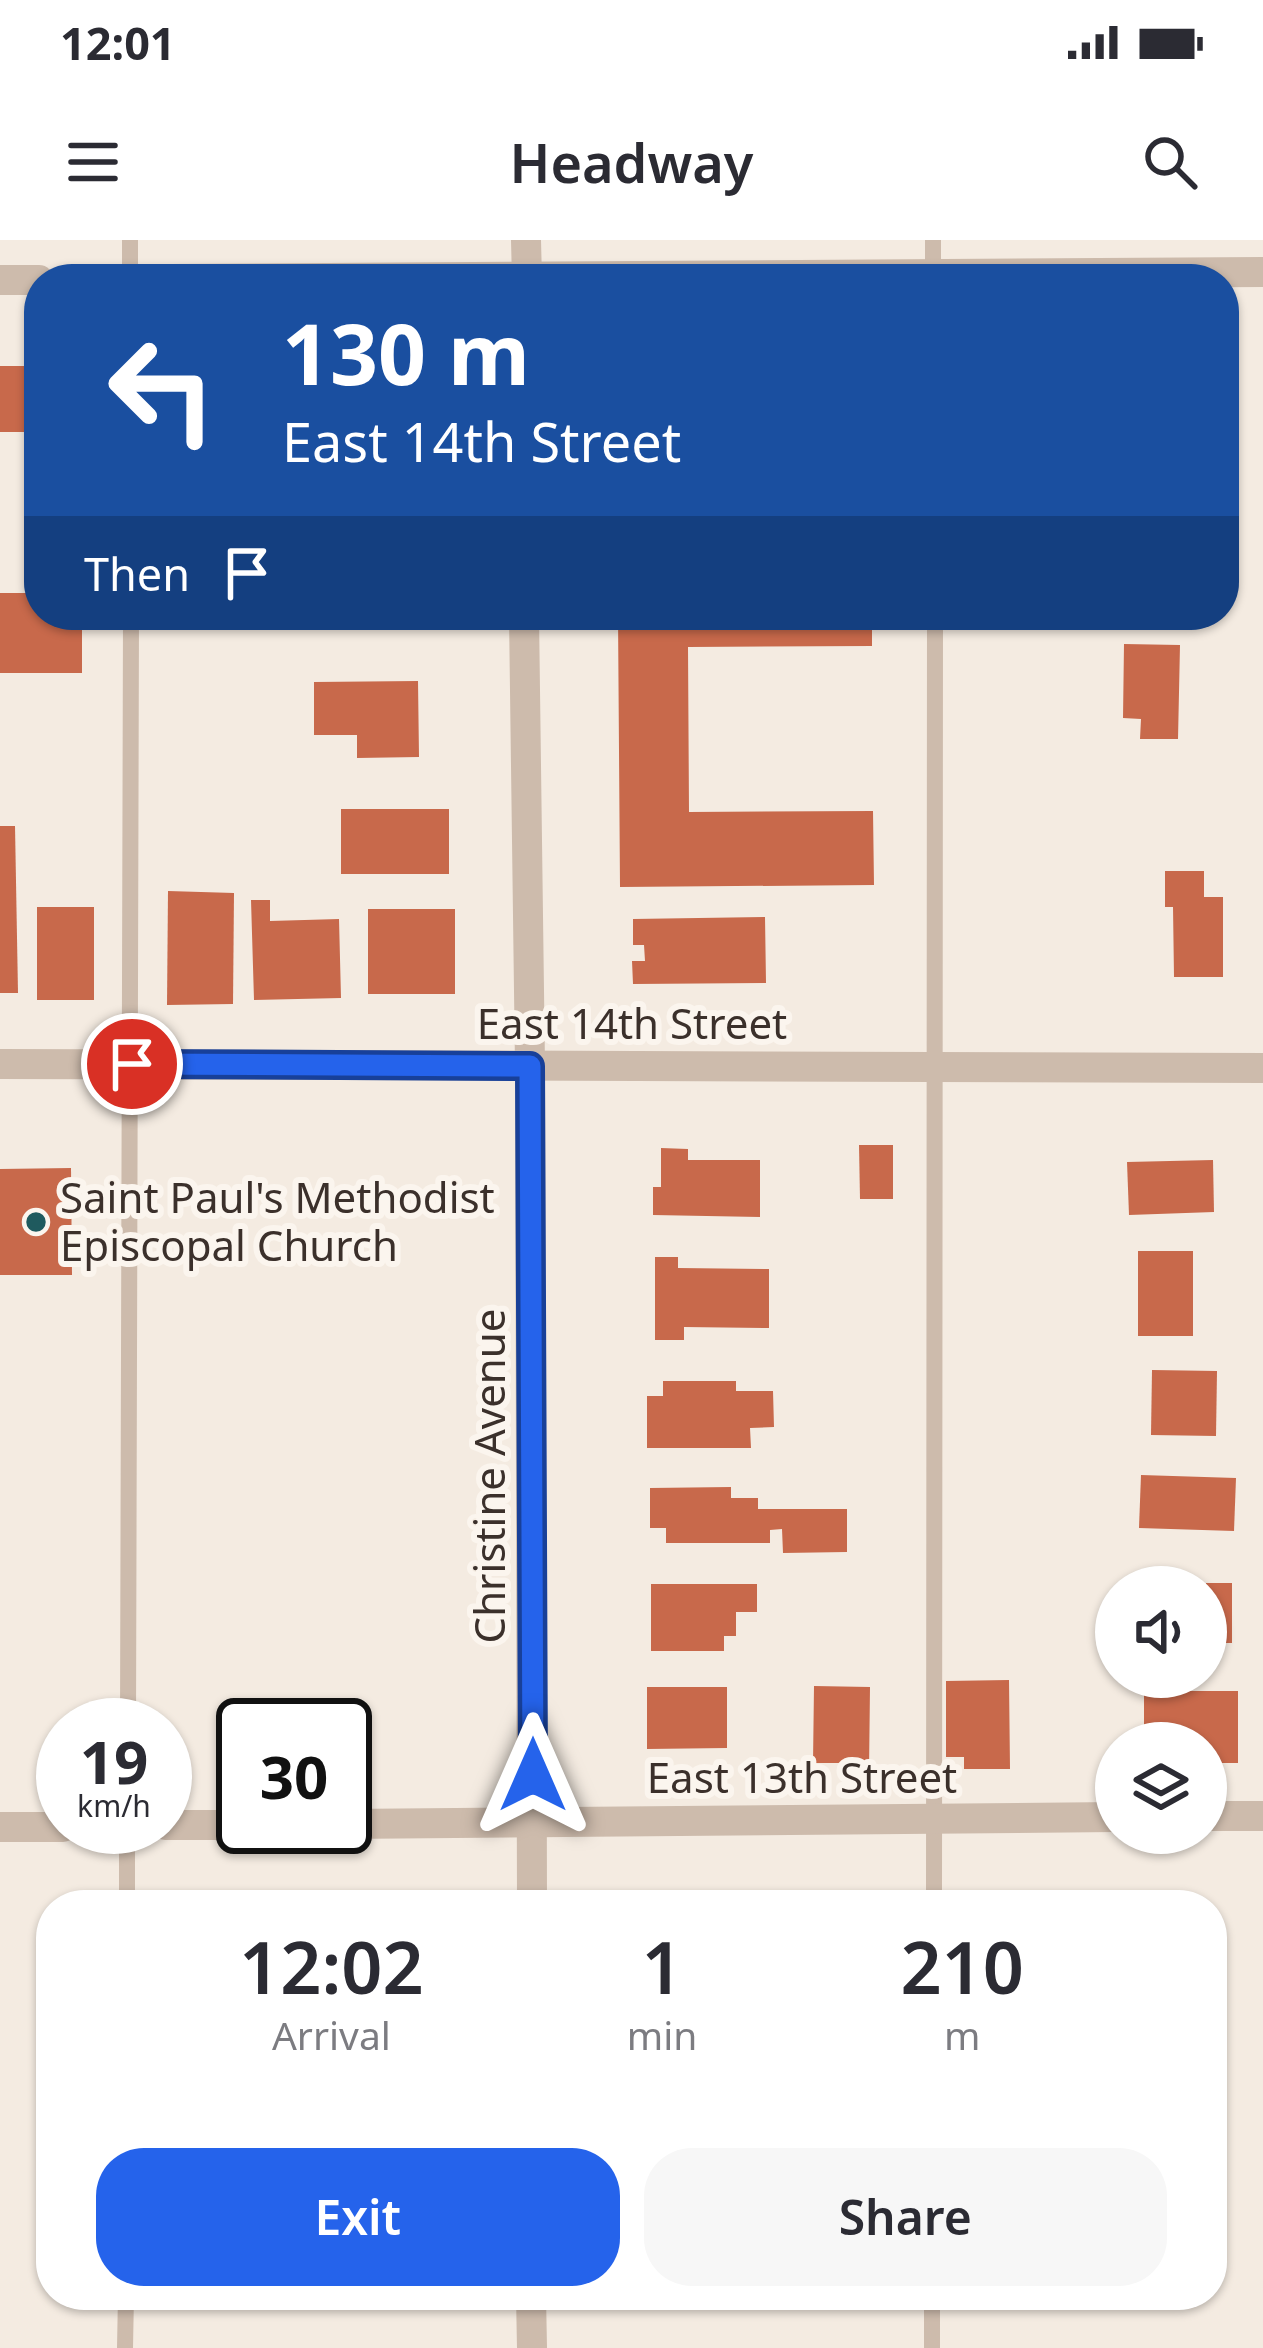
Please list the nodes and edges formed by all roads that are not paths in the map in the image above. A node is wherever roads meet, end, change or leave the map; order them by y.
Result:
1 (131, 630) edge
2 (524, 630) edge
3 (935, 630) edge
4 (0, 1064) edge
5 (132, 1064) junction
6 (530, 1066) junction
7 (937, 1067) junction
8 (1263, 1068) edge
9 (128, 1698) edge
10 (1227, 1816) edge
11 (1263, 1816) edge
12 (1095, 1817) edge
13 (934, 1819) junction
14 (533, 1822) junction
15 (372, 1824) edge
16 (0, 1827) edge
17 (36, 1827) edge
18 (127, 1854) edge
19 (127, 1890) edge
20 (532, 1890) edge
21 (934, 1890) edge
22 (125, 2310) edge
23 (531, 2310) edge
24 (932, 2310) edge
25 (125, 2348) edge
26 (532, 2348) edge
27 (932, 2348) edge

1 - 5 lane
2 - 6 street, Christine Avenue
3 - 7 lane
4 - 5 street, East 14th Street
5 - 6 street, East 14th Street
5 - 9 lane
6 - 7 street, East 14th Street
6 - 14 street, Christine Avenue
7 - 8 street, East 14th Street
7 - 13 lane
10 - 11 street
12 - 13 street, East 13th Street
13 - 14 street, East 13th Street
13 - 21 lane
14 - 15 street, East 13th Street
14 - 20 street, Christine Avenue
16 - 17 street
18 - 19 lane
22 - 25 lane
23 - 26 street
24 - 27 lane

